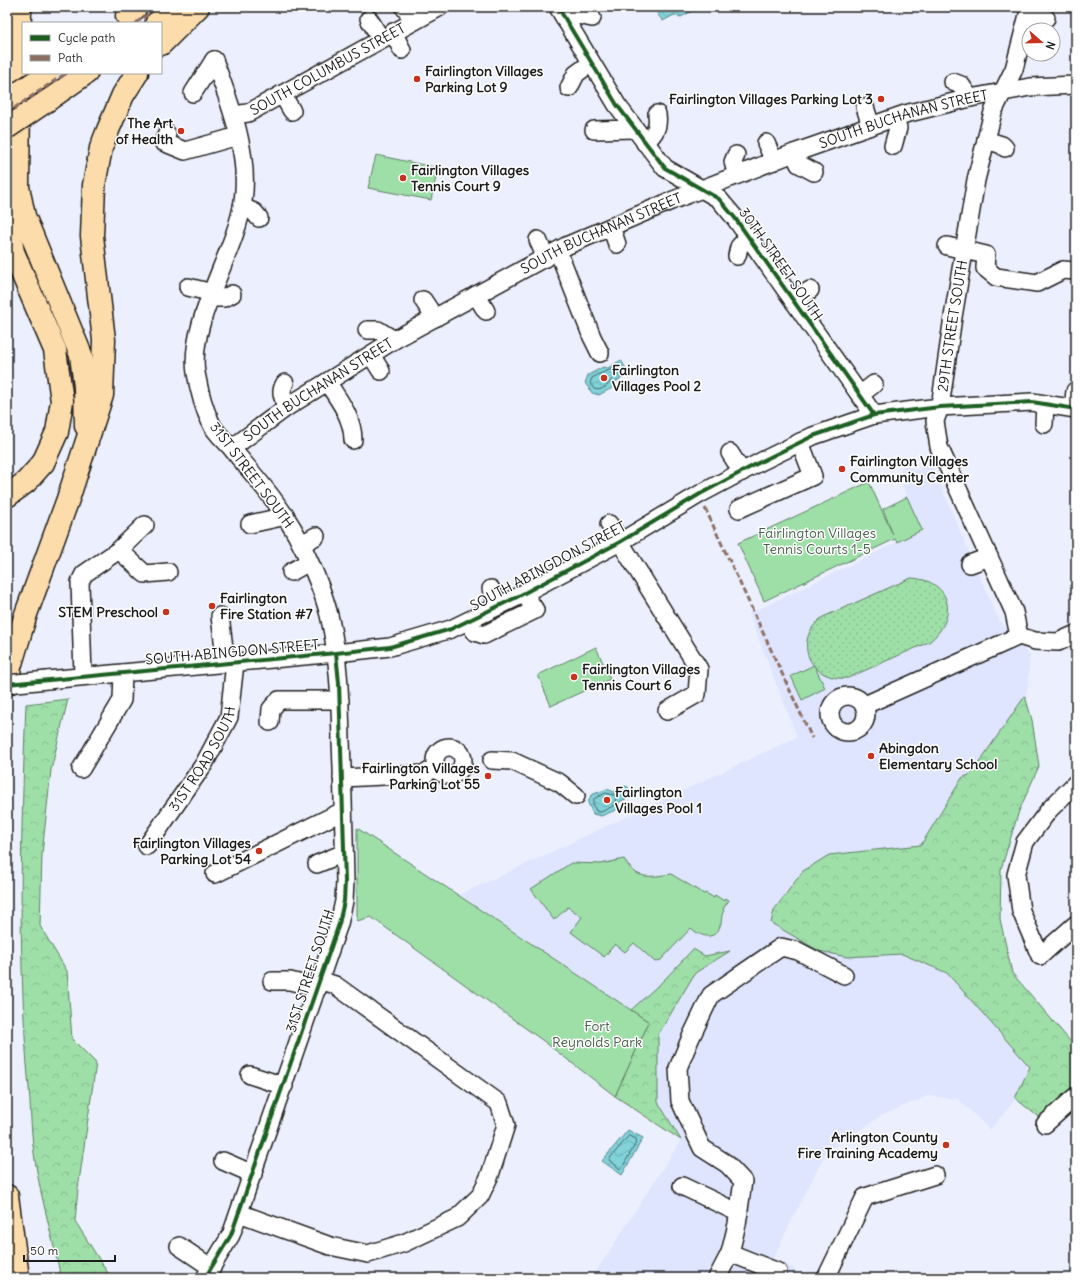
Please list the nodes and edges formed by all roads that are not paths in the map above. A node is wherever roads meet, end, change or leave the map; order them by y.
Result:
1 (20, 7) edge
2 (180, 7) edge
3 (198, 7) edge
4 (404, 7) edge
5 (440, 7) edge
6 (1029, 13) edge
7 (562, 14) edge
8 (592, 18) dead end
9 (1046, 18) dead end
10 (369, 19) dead end
11 (158, 22) edge
12 (414, 22) junction
13 (387, 36) junction
14 (162, 43) edge
15 (402, 50) dead end
16 (591, 63) junction
17 (46, 74) edge
18 (86, 74) edge
19 (136, 74) edge
20 (953, 82) dead end
21 (1076, 85) edge
22 (569, 88) dead end
23 (1003, 92) junction
24 (193, 93) dead end
25 (282, 94) junction
26 (970, 98) junction
27 (7, 100) edge
28 (866, 107) dead end
29 (292, 111) dead end
30 (657, 114) dead end
31 (234, 115) junction
32 (895, 118) junction
33 (871, 126) junction
34 (7, 128) edge
35 (594, 130) dead end
36 (167, 134) dead end
37 (238, 136) junction
38 (640, 136) junction
39 (986, 140) junction
40 (766, 143) dead end
41 (892, 146) dead end
42 (1005, 148) dead end
43 (794, 153) junction
44 (736, 155) dead end
45 (774, 161) junction
46 (814, 172) dead end
47 (737, 175) junction
48 (703, 189) junction
49 (242, 207) junction
50 (259, 218) dead end
51 (7, 219) edge
52 (611, 227) junction
53 (748, 236) junction
54 (538, 240) dead end
55 (617, 244) dead end
56 (947, 246) dead end
57 (965, 249) junction
58 (552, 254) junction
59 (737, 256) dead end
60 (1075, 271) dead end
61 (188, 287) dead end
62 (810, 290) dead end
63 (232, 294) dead end
64 (212, 295) junction
65 (476, 295) junction
66 (423, 300) dead end
67 (794, 302) junction
68 (486, 311) dead end
69 (435, 318) junction
70 (367, 330) dead end
71 (394, 340) junction
72 (600, 353) dead end
73 (372, 355) junction
74 (381, 371) dead end
75 (327, 382) junction
76 (285, 383) dead end
77 (874, 384) dead end
78 (1075, 391) edge
79 (860, 394) junction
80 (1045, 404) junction
81 (287, 407) junction
82 (940, 407) junction
83 (1074, 408) edge
84 (874, 415) junction
85 (1044, 424) dead end
86 (353, 440) dead end
87 (800, 442) junction
88 (232, 448) junction
89 (84, 449) junction
90 (730, 453) dead end
91 (742, 472) junction
92 (7, 496) edge
93 (739, 509) dead end
94 (286, 516) junction
95 (250, 524) dead end
96 (609, 524) dead end
97 (145, 525) dead end
98 (620, 542) junction
99 (119, 550) junction
100 (989, 557) junction
101 (309, 562) junction
102 (970, 564) dead end
103 (168, 572) dead end
104 (291, 572) dead end
105 (491, 589) dead end
106 (524, 593) junction
107 (499, 606) junction
108 (220, 616) dead end
109 (468, 621) junction
110 (1076, 634) edge
111 (1019, 636) junction
112 (336, 653) junction
113 (231, 663) junction
114 (123, 673) junction
115 (83, 676) junction
116 (7, 684) edge
117 (340, 700) junction
118 (865, 705) dead end
119 (667, 711) dead end
120 (270, 722) dead end
121 (492, 760) dead end
122 (436, 767) dead end
123 (81, 769) dead end
124 (342, 778) junction
125 (1076, 783) edge
126 (576, 796) dead end
127 (343, 811) junction
128 (147, 846) dead end
129 (344, 853) junction
130 (317, 864) dead end
131 (215, 874) dead end
132 (1076, 924) edge
133 (844, 975) dead end
134 (272, 981) dead end
135 (319, 984) junction
136 (250, 1074) dead end
137 (284, 1086) junction
138 (1076, 1096) edge
139 (1045, 1124) dead end
140 (223, 1161) dead end
141 (253, 1174) junction
142 (935, 1175) dead end
143 (682, 1186) dead end
144 (7, 1196) edge
145 (239, 1213) junction
146 (739, 1213) junction
147 (179, 1246) dead end
148 (730, 1253) junction
149 (778, 1272) dead end
150 (209, 1273) edge
151 (18, 1278) edge
152 (717, 1278) edge
153 (826, 1278) edge

1 - 89 highway
2 - 11 main road
3 - 14 highway
4 - 12 street
5 - 12 street, SOUTH COLUMBUS STREET
6 - 9 street
6 - 23 street, 29TH STREET SOUTH
7 - 8 street
7 - 16 street, 30TH STREET SOUTH
10 - 13 street
12 - 13 street, SOUTH COLUMBUS STREET
13 - 15 street
13 - 25 street, SOUTH COLUMBUS STREET
16 - 22 street
16 - 38 street, 30TH STREET SOUTH
17 - 27 main road, bridge
18 - 34 main road, bridge
19 - 89 highway
20 - 26 street
21 - 23 street, SOUTH BUCHANAN STREET
23 - 26 street, SOUTH BUCHANAN STREET
23 - 39 street, 29TH STREET SOUTH
24 - 31 street, 31ST STREET SOUTH
25 - 29 street
25 - 31 street, SOUTH COLUMBUS STREET
26 - 32 street, SOUTH BUCHANAN STREET
28 - 33 street
30 - 38 street
31 - 37 street, 31ST STREET SOUTH
32 - 33 street, SOUTH BUCHANAN STREET
32 - 41 street
33 - 43 street, SOUTH BUCHANAN STREET
35 - 38 street
36 - 37 street
37 - 49 street, 31ST STREET SOUTH
38 - 48 street, 30TH STREET SOUTH
39 - 42 street
39 - 57 street, 29TH STREET SOUTH
40 - 45 street
43 - 45 street, SOUTH BUCHANAN STREET
43 - 46 street
44 - 47 street
45 - 47 street, SOUTH BUCHANAN STREET
47 - 48 street, SOUTH BUCHANAN STREET
48 - 52 street, SOUTH BUCHANAN STREET
48 - 53 street, 30TH STREET SOUTH
49 - 50 street
49 - 64 street, 31ST STREET SOUTH
51 - 92 highway
52 - 55 street
52 - 58 street, SOUTH BUCHANAN STREET
53 - 59 street
53 - 67 street, 30TH STREET SOUTH
54 - 58 street
56 - 57 street
57 - 60 street
57 - 82 street, 29TH STREET SOUTH
58 - 65 street, SOUTH BUCHANAN STREET
58 - 72 street
61 - 64 street
62 - 67 street
63 - 64 street
64 - 88 street, 31ST STREET SOUTH
65 - 68 street
65 - 69 street, SOUTH BUCHANAN STREET
66 - 69 street
67 - 79 street, 30TH STREET SOUTH
69 - 71 street, SOUTH BUCHANAN STREET
70 - 71 street
71 - 73 street, SOUTH BUCHANAN STREET
73 - 74 street
73 - 75 street, SOUTH BUCHANAN STREET
75 - 81 street, SOUTH BUCHANAN STREET
75 - 86 street
76 - 81 street
77 - 79 street
78 - 83 street
79 - 84 street, 30TH STREET SOUTH
80 - 82 street, SOUTH ABINGDON STREET
80 - 83 street, SOUTH ABINGDON STREET
80 - 85 street
81 - 88 street, SOUTH BUCHANAN STREET
82 - 84 street, SOUTH ABINGDON STREET
82 - 100 street, 29TH STREET SOUTH
84 - 87 street, SOUTH ABINGDON STREET
87 - 91 street, SOUTH ABINGDON STREET
87 - 93 street
88 - 94 street, 31ST STREET SOUTH
89 - 116 highway
90 - 91 street
91 - 98 street, SOUTH ABINGDON STREET
94 - 95 street
94 - 101 street, 31ST STREET SOUTH
96 - 98 street
97 - 99 street
98 - 106 street, SOUTH ABINGDON STREET
98 - 119 street
99 - 103 street
99 - 115 street
100 - 102 street
100 - 111 street, 29TH STREET SOUTH
101 - 104 street
101 - 112 street, 31ST STREET SOUTH
105 - 107 street
106 - 107 street, SOUTH ABINGDON STREET
106 - 109 street
107 - 109 street, SOUTH ABINGDON STREET
108 - 113 street, 31ST ROAD SOUTH
109 - 112 street, SOUTH ABINGDON STREET
110 - 111 street
111 - 118 street
112 - 113 street, SOUTH ABINGDON STREET
112 - 117 street, 31ST STREET SOUTH
113 - 114 street, SOUTH ABINGDON STREET
113 - 128 street, 31ST ROAD SOUTH
114 - 115 street, SOUTH ABINGDON STREET
114 - 123 street
115 - 116 street, SOUTH ABINGDON STREET, bridge
117 - 120 street
117 - 124 street, 31ST STREET SOUTH
121 - 126 street
122 - 124 street
124 - 127 street, 31ST STREET SOUTH
125 - 132 street
127 - 129 street, 31ST STREET SOUTH
127 - 131 street
129 - 130 street
129 - 135 street, 31ST STREET SOUTH
133 - 146 street
134 - 135 street
135 - 137 street, 31ST STREET SOUTH
135 - 145 street
136 - 137 street
137 - 141 street, 31ST STREET SOUTH
138 - 139 street
140 - 141 street
141 - 145 street, 31ST STREET SOUTH
142 - 153 street
143 - 146 street
144 - 151 highway
145 - 150 street, 31ST STREET SOUTH
146 - 148 street
147 - 150 street
148 - 149 street
148 - 152 street

